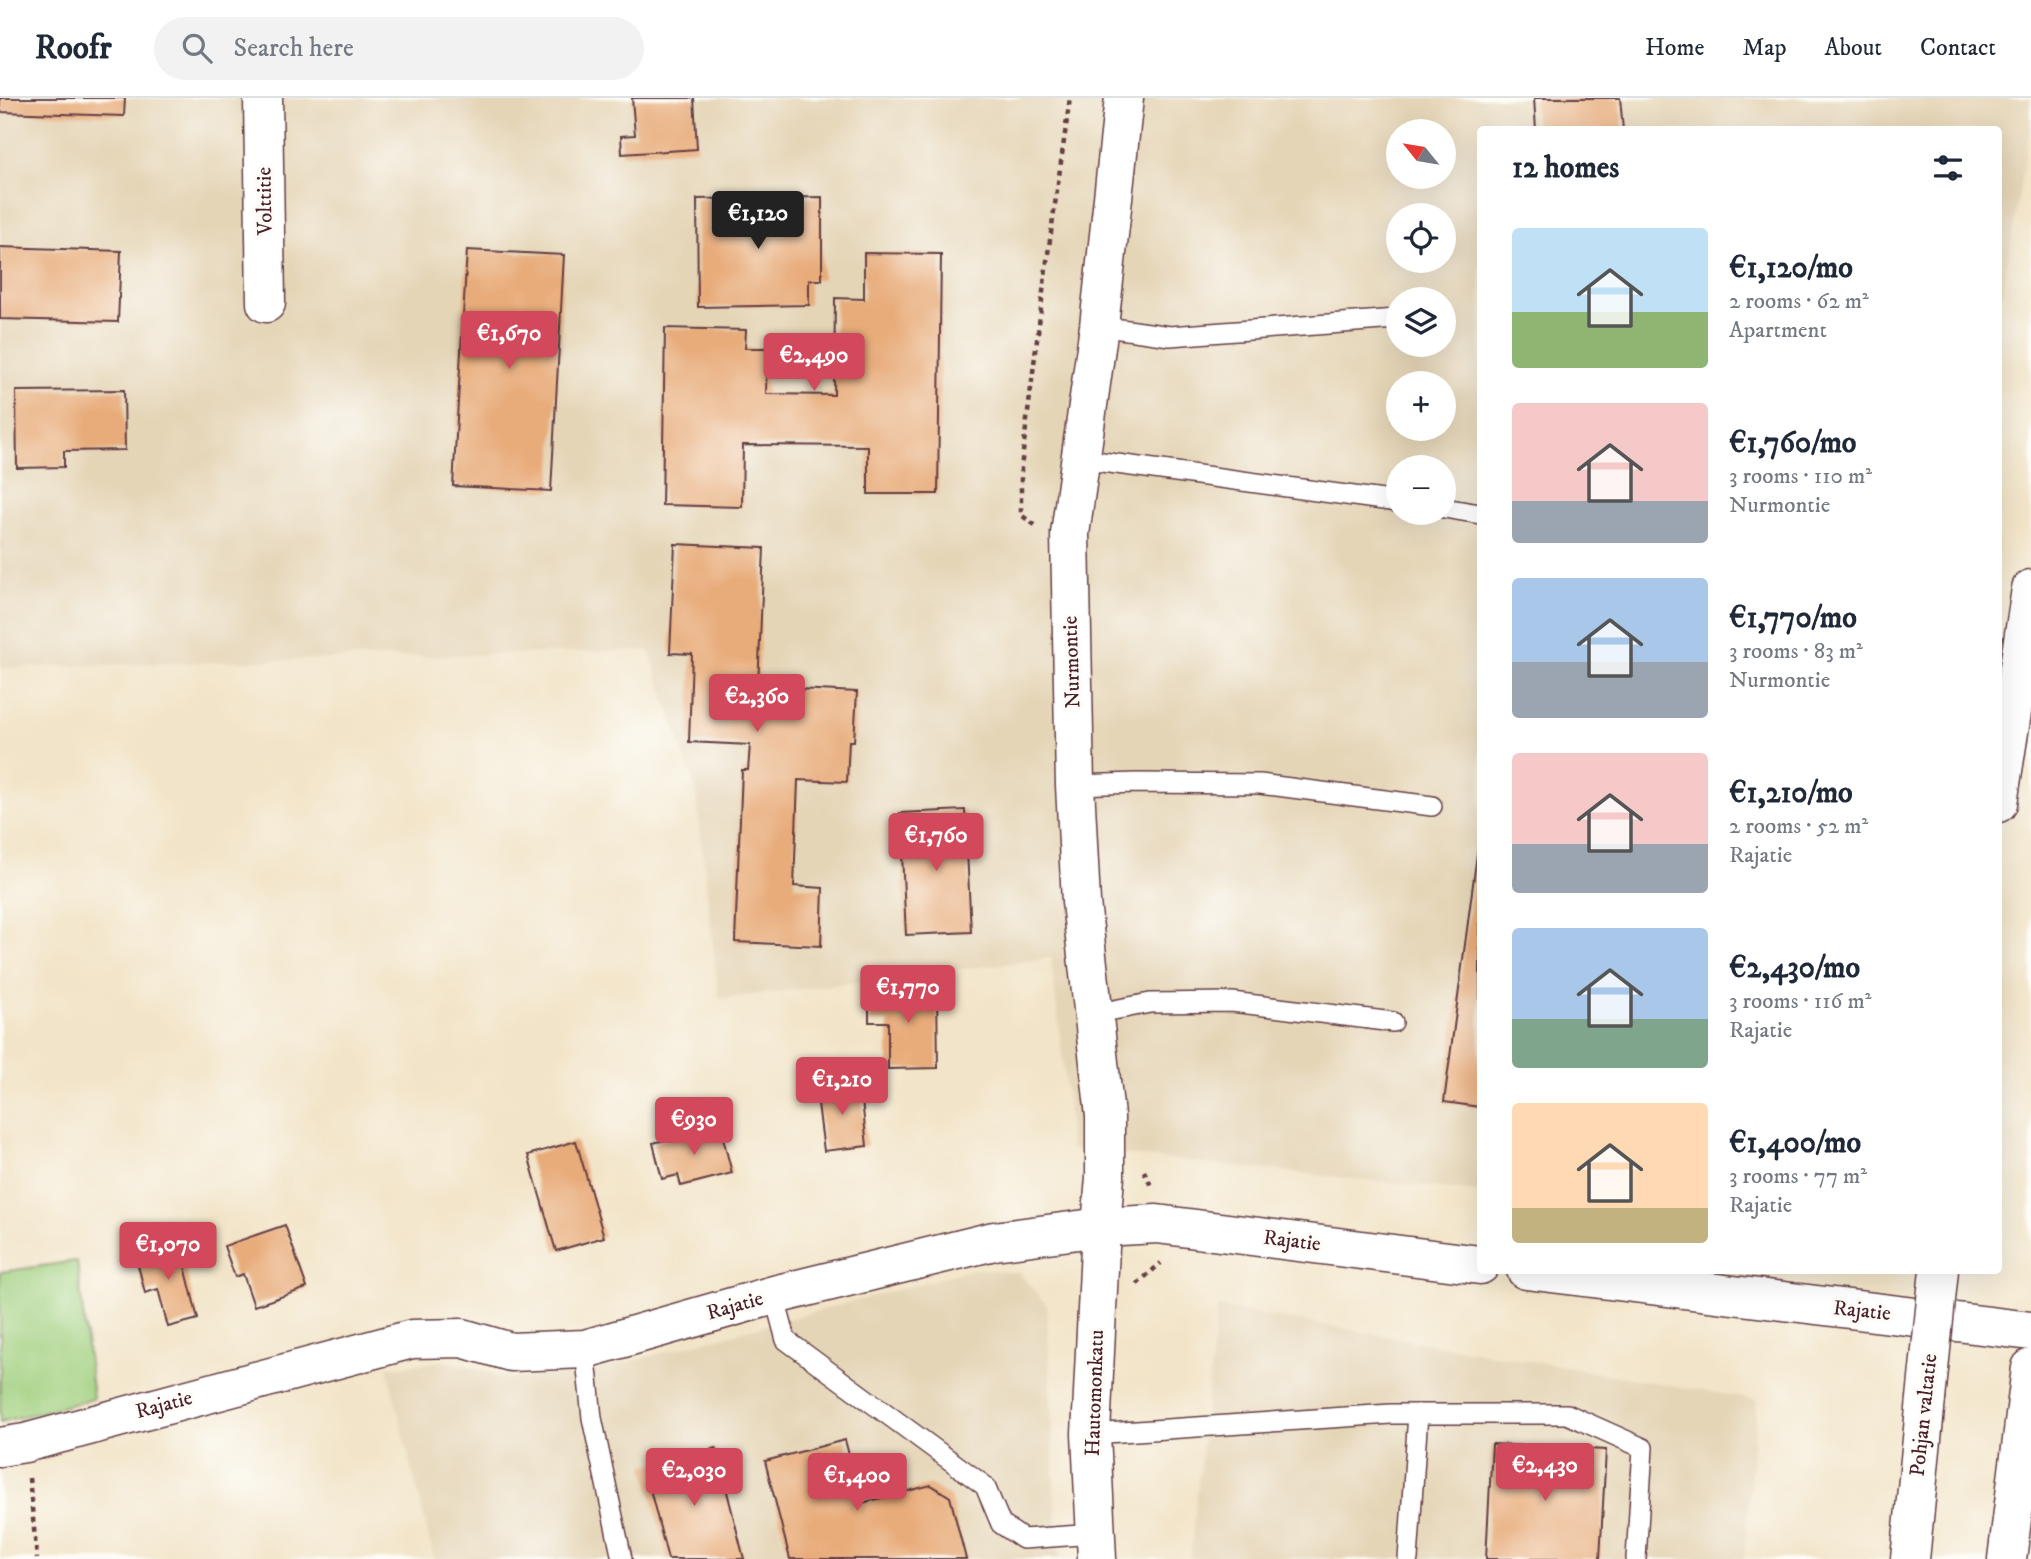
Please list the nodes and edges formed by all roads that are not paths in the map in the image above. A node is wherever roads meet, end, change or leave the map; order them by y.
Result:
1 (263, 98) edge
2 (1124, 98) edge
3 (266, 303) dead end
4 (1386, 320) edge
5 (1099, 326) junction
6 (1080, 459) junction
7 (1386, 500) edge
8 (1456, 510) edge
9 (1477, 513) edge
10 (2031, 589) edge
11 (2002, 777) edge
12 (1075, 785) junction
13 (1432, 806) dead end
14 (1093, 1014) junction
15 (1393, 1022) dead end
16 (1101, 1227) junction
17 (1477, 1265) edge
18 (1559, 1274) edge
19 (1939, 1274) edge
20 (774, 1295) junction
21 (2031, 1331) edge
22 (585, 1349) junction
23 (2031, 1367) edge
24 (1418, 1414) junction
25 (1091, 1434) junction
26 (13, 1445) edge
27 (1096, 1547) edge
28 (622, 1559) edge
29 (1408, 1559) edge
30 (1636, 1559) edge
31 (1910, 1559) edge
32 (2007, 1559) edge

1 - 3 main road, Volttitie
2 - 5 main road, Nurmontie
4 - 5 lane
5 - 6 main road, Nurmontie
6 - 7 lane
6 - 12 main road, Nurmontie
8 - 9 lane
10 - 11 main road
12 - 13 lane
12 - 14 main road, Nurmontie
14 - 15 lane
14 - 16 main road, Nurmontie
16 - 17 main road, Rajatie
16 - 20 main road, Rajatie
16 - 25 main road, Hautomonkatu
18 - 21 main road, Rajatie
19 - 31 main road, Pohjan valtatie, bridge
20 - 22 main road, Rajatie
20 - 27 lane
22 - 26 main road, Rajatie
22 - 28 lane
23 - 32 main road
24 - 25 lane
24 - 29 lane
24 - 30 lane
25 - 27 main road, Hautomonkatu

